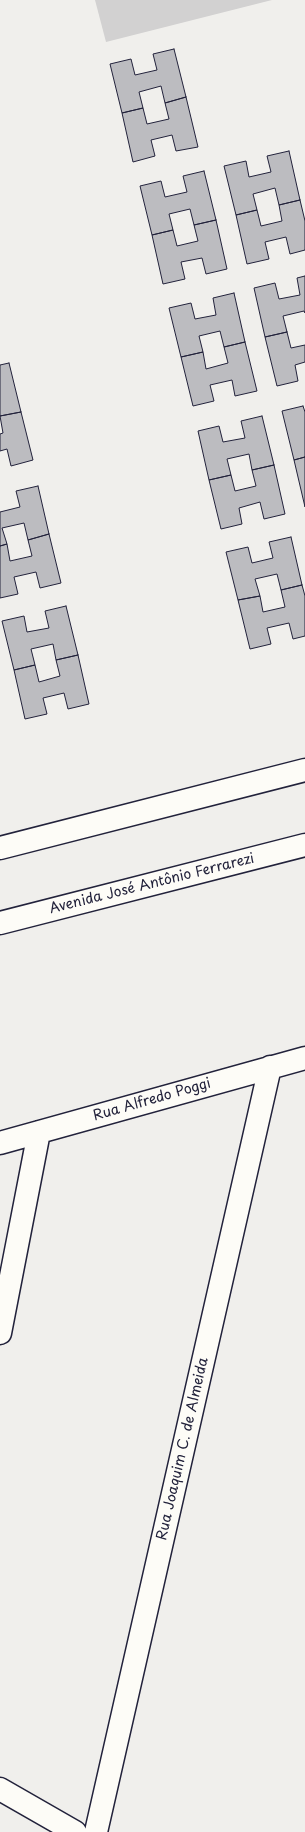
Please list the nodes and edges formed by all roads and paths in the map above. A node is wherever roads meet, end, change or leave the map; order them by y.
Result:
1 (305, 770) edge
2 (305, 845) edge
3 (0, 848) edge
4 (0, 923) edge
5 (305, 1058) edge
6 (270, 1067) junction
7 (39, 1132) junction
8 (0, 1143) edge
9 (0, 1333) edge
10 (0, 1789) edge
11 (75, 1832) edge
12 (96, 1832) edge

1 - 3 street
2 - 4 street, Avenida José Antônio Ferrarezi
5 - 6 street, Rua Alfredo Poggi
6 - 7 street, Rua Alfredo Poggi
6 - 12 street, Rua Joaquim C. de Almeida
7 - 8 street, Rua Alfredo Poggi
7 - 9 street
10 - 11 street

